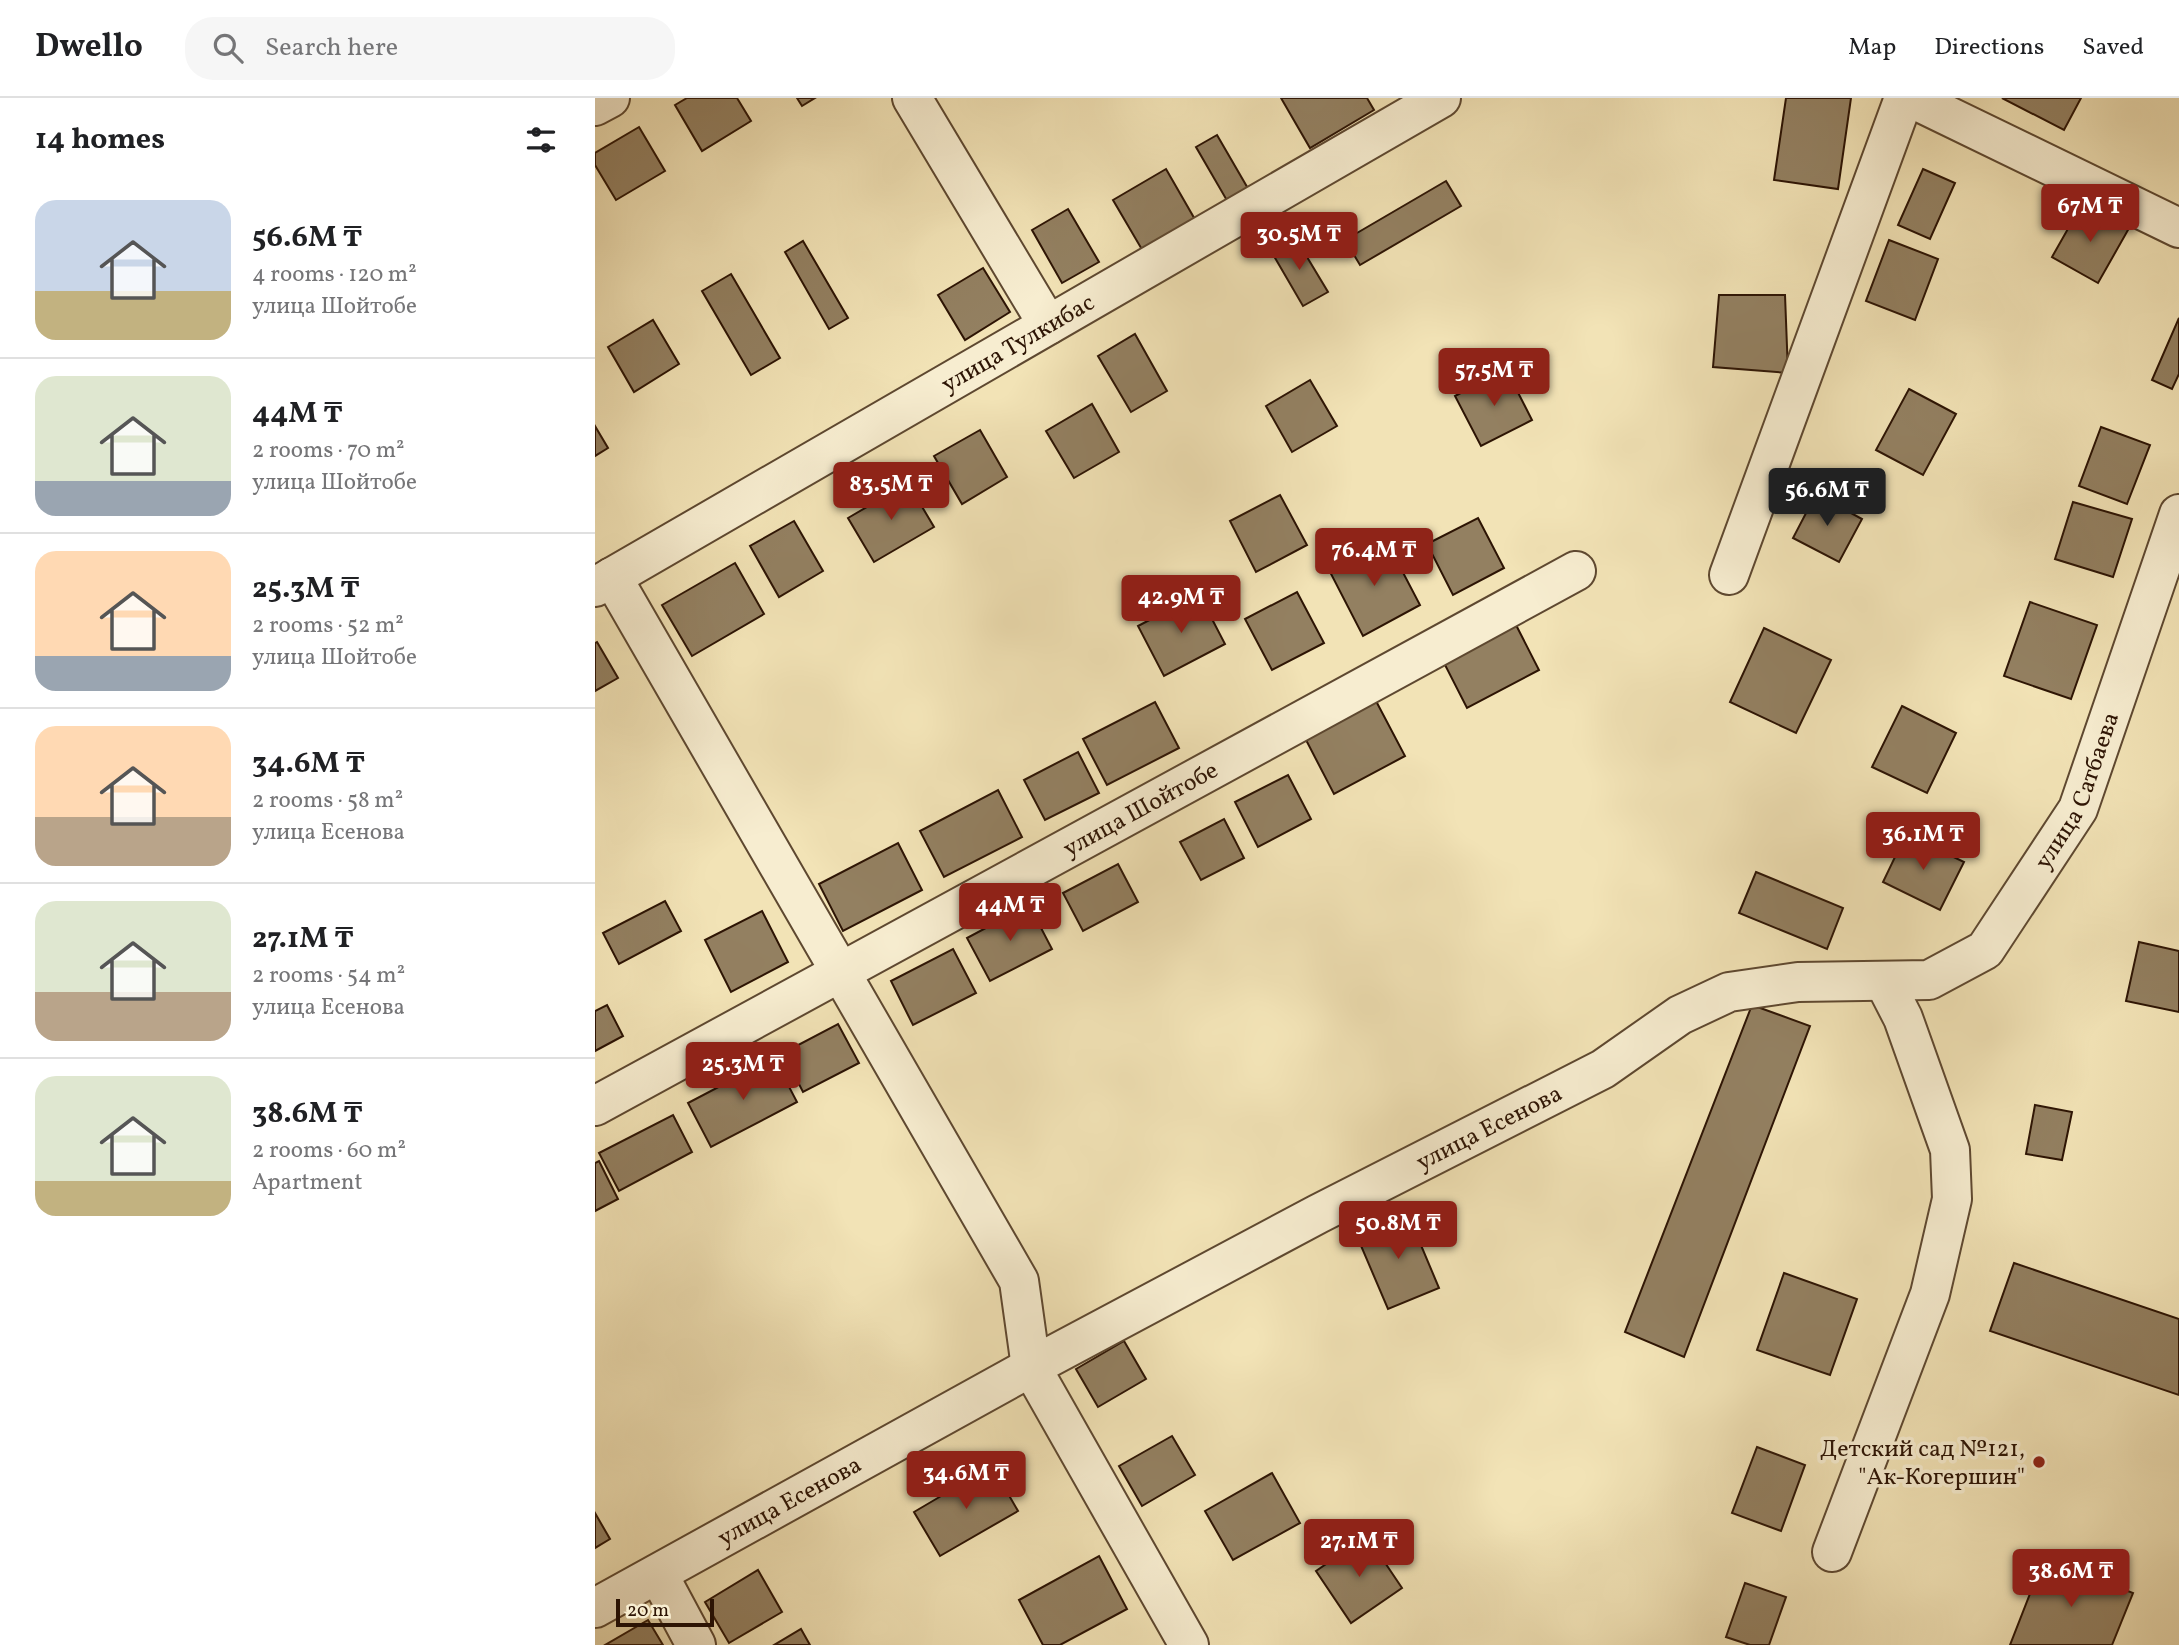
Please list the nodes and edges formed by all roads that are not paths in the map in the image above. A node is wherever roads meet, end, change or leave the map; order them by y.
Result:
1 (610, 98) edge
2 (912, 98) edge
3 (1441, 98) edge
4 (1904, 98) edge
5 (1911, 98) edge
6 (595, 106) edge
7 (2179, 228) edge
8 (1048, 325) junction
9 (2179, 513) edge
10 (1576, 571) dead end
11 (1729, 575) dead end
12 (604, 582) edge
13 (841, 972) junction
14 (1884, 981) junction
15 (595, 1106) edge
16 (1031, 1367) junction
17 (1832, 1552) dead end
18 (658, 1574) junction
19 (595, 1608) edge
20 (696, 1645) edge
21 (1189, 1645) edge

1 - 6 street
2 - 8 street
3 - 8 street, улица Тулкибас
4 - 11 street
5 - 7 street
8 - 12 street, улица Тулкибас
9 - 14 street, улица Сатбаева
10 - 13 street, улица Шойтобе
12 - 13 street
13 - 15 street, улица Шойтобе
13 - 16 street
14 - 16 street, улица Есенова
14 - 17 street
16 - 18 street, улица Есенова
16 - 21 street
18 - 19 street, улица Есенова
18 - 20 street

